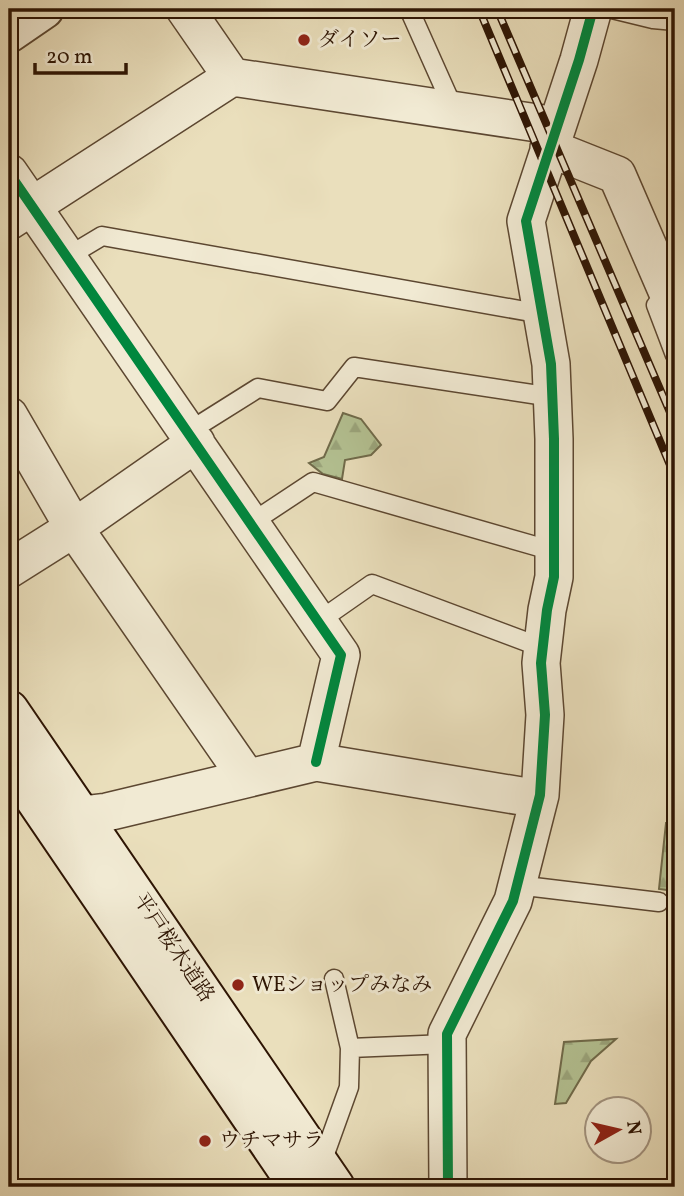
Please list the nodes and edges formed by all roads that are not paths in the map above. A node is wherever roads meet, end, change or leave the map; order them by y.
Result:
1 (44, 9) edge
2 (185, 9) edge
3 (409, 9) edge
4 (593, 9) edge
5 (612, 9) edge
6 (675, 21) edge
7 (9, 33) edge
8 (232, 77) junction
9 (455, 112) junction
10 (553, 137) junction
11 (9, 173) edge
12 (20, 213) edge
13 (67, 257) junction
14 (673, 304) edge
15 (542, 314) junction
16 (675, 355) edge
17 (552, 397) junction
18 (9, 416) edge
19 (192, 437) junction
20 (251, 523) junction
21 (74, 528) junction
22 (553, 551) junction
23 (9, 569) edge
24 (319, 621) junction
25 (543, 648) junction
26 (9, 710) edge
27 (9, 761) edge
28 (316, 762) junction
29 (247, 778) junction
30 (539, 799) junction
31 (82, 815) junction
32 (517, 885) junction
33 (659, 902) dead end
34 (334, 979) dead end
35 (447, 1044) junction
36 (350, 1048) junction
37 (319, 1180) edge
38 (447, 1187) edge

1 - 7 main road
2 - 8 street
3 - 9 lane
4 - 10 street
5 - 6 lane
8 - 9 street
8 - 12 street
9 - 10 street
10 - 14 street
10 - 15 street
11 - 12 street
12 - 13 street
13 - 15 lane
13 - 19 street
14 - 16 lane
15 - 17 street
17 - 19 lane
17 - 22 street
18 - 21 street
19 - 20 street
19 - 21 street
20 - 22 lane
20 - 24 street
21 - 23 street
21 - 29 street
22 - 25 street
24 - 25 lane
24 - 28 street
25 - 30 street
26 - 31 main road, 平戸桜木道路
27 - 37 main road, 平戸桜木道路
28 - 29 street
28 - 30 street
29 - 31 street
30 - 32 street
31 - 37 main road, 平戸桜木道路
32 - 33 lane
32 - 35 street
34 - 36 lane
35 - 36 lane
35 - 38 street
36 - 37 lane

